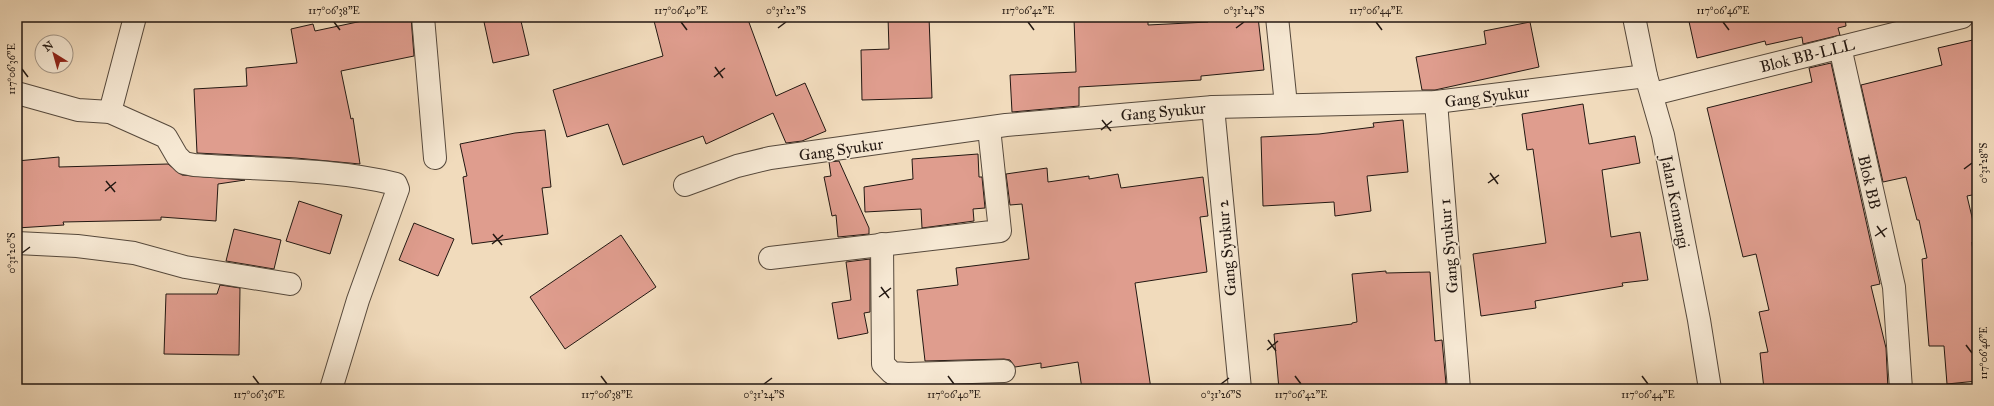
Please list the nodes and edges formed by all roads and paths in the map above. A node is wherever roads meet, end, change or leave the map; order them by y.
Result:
1 (134, 17) edge
2 (423, 17) edge
3 (1277, 17) edge
4 (1634, 17) edge
5 (1962, 17) edge
6 (1840, 47) junction
7 (1650, 85) junction
8 (17, 93) edge
9 (1436, 102) junction
10 (1286, 105) junction
11 (1213, 107) junction
12 (110, 112) junction
13 (989, 128) junction
14 (435, 158) dead end
15 (685, 185) dead end
16 (17, 243) edge
17 (882, 244) junction
18 (770, 258) dead end
19 (290, 284) dead end
20 (1004, 371) dead end
21 (331, 389) edge
22 (1240, 389) edge
23 (1459, 389) edge
24 (1710, 389) edge
25 (1901, 389) edge

1 - 12 street
2 - 14 street
3 - 10 street
4 - 7 street, Jalan Kemangi
5 - 6 street, Blok BB-LLL
6 - 7 street, Blok BB-LLL
6 - 25 street, Blok BB
7 - 9 street, Gang Syukur
7 - 24 street, Jalan Kemangi
8 - 12 street
9 - 10 street, Gang Syukur
9 - 23 street, Gang Syukur 1
10 - 11 street, Gang Syukur
11 - 13 street, Gang Syukur
11 - 22 street, Gang Syukur 2
12 - 21 street
13 - 15 street, Gang Syukur
13 - 17 street
16 - 19 street
17 - 18 street
17 - 20 street

